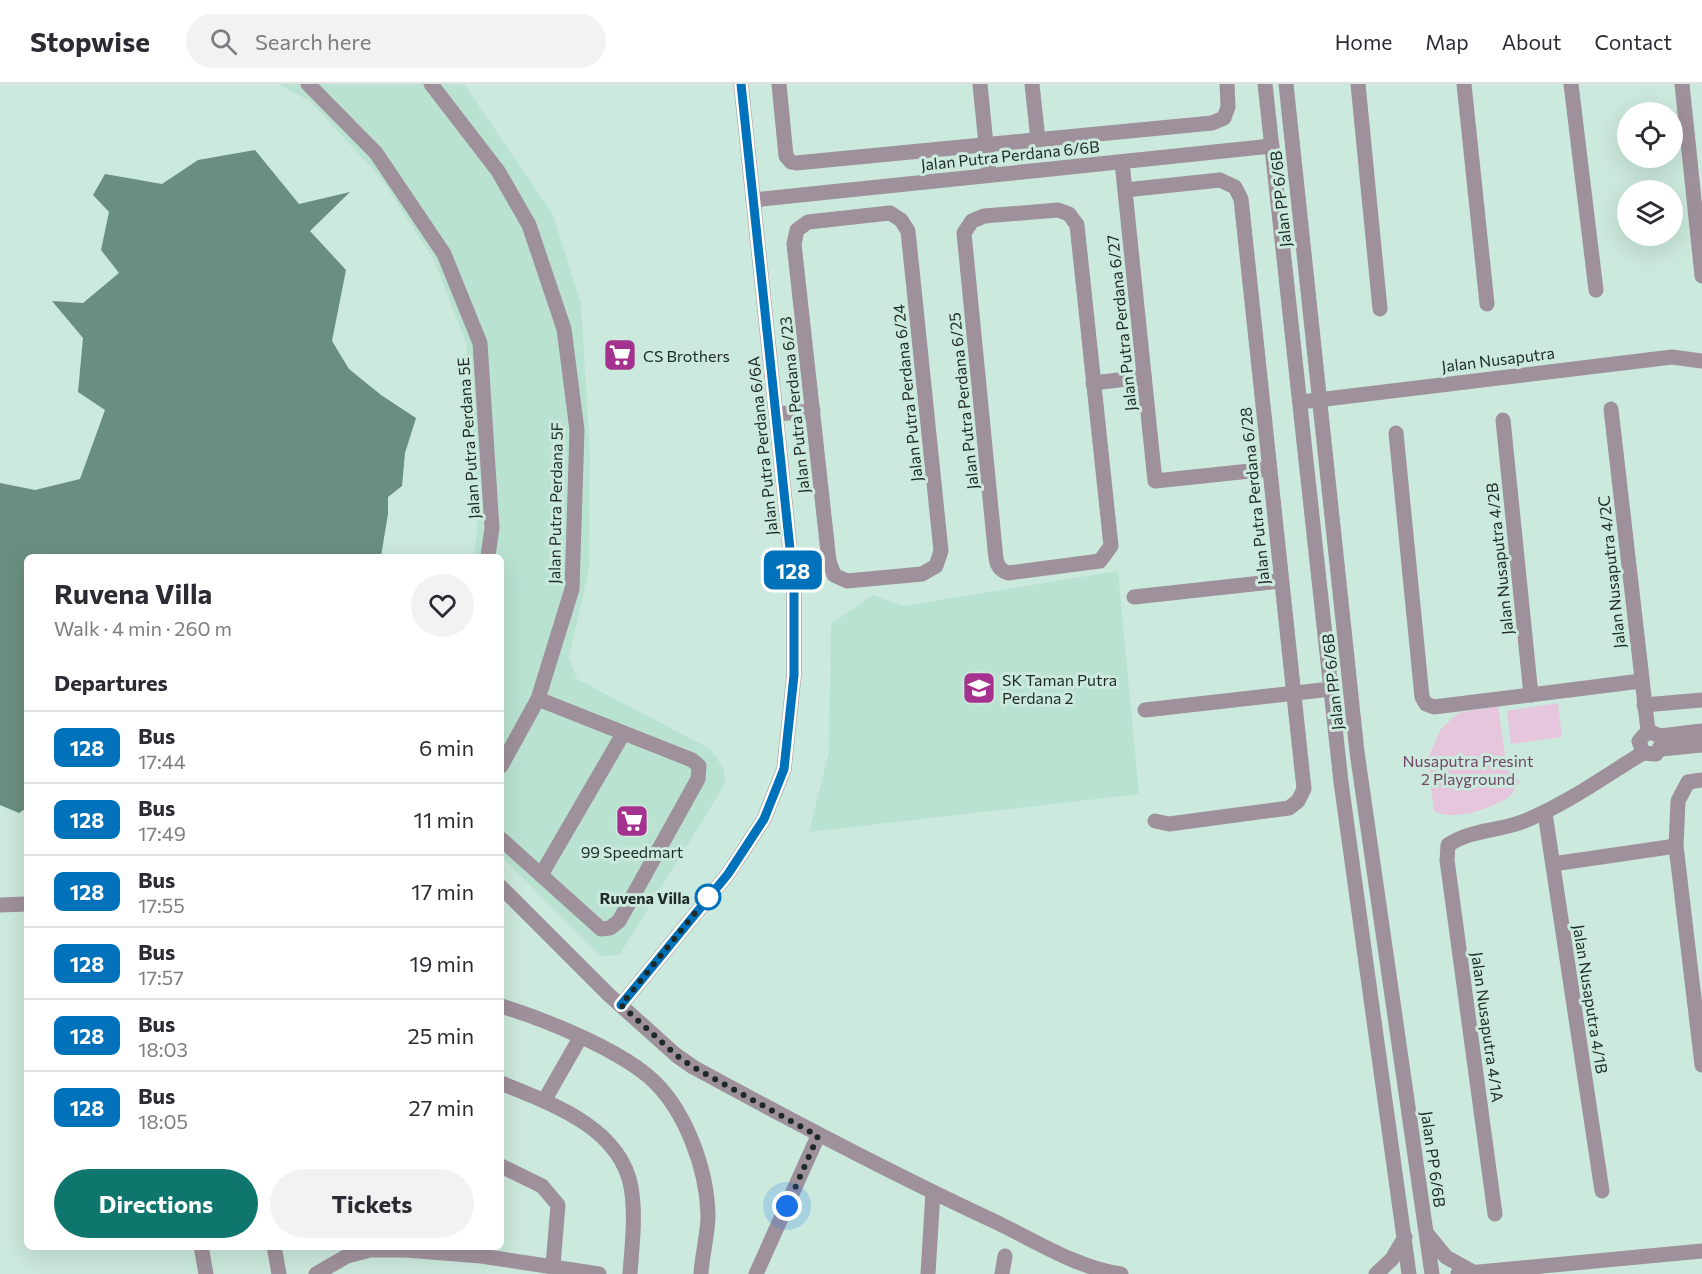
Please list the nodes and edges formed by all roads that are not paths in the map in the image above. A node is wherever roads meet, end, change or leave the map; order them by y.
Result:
1 (308, 84) edge
2 (431, 84) edge
3 (741, 84) edge
4 (779, 84) edge
5 (980, 84) edge
6 (1032, 84) edge
7 (1227, 84) edge
8 (1265, 84) edge
9 (1286, 84) edge
10 (1358, 84) edge
11 (1464, 84) edge
12 (1572, 84) edge
13 (1682, 84) edge
14 (1038, 140) junction
15 (987, 145) junction
16 (1272, 146) junction
17 (1122, 162) junction
18 (989, 175) junction
19 (1125, 190) junction
20 (753, 200) junction
21 (795, 244) joint
22 (1702, 276) edge
23 (1596, 290) dead end
24 (1487, 304) dead end
25 (1380, 309) dead end
26 (1702, 361) edge
27 (1144, 377) junction
28 (1093, 383) junction
29 (1319, 399) junction
30 (1299, 402) junction
31 (1611, 409) dead end
32 (813, 411) junction
33 (777, 414) junction
34 (1503, 420) dead end
35 (1396, 433) dead end
36 (1269, 470) junction
37 (488, 554) edge
38 (829, 561) joint
39 (1281, 581) junction
40 (1134, 597) dead end
41 (1641, 681) junction
42 (1331, 689) junction
43 (1292, 695) junction
44 (1531, 695) junction
45 (538, 699) junction
46 (1702, 700) edge
47 (1644, 705) junction
48 (1145, 710) dead end
49 (1702, 731) edge
50 (623, 734) junction
51 (1656, 739) junction
52 (1702, 745) edge
53 (1643, 753) junction
54 (504, 761) edge
55 (1702, 780) edge
56 (1545, 813) junction
57 (1155, 820) dead end
58 (504, 842) edge
59 (1676, 846) junction
60 (1553, 864) junction
61 (541, 875) junction
62 (504, 890) edge
63 (24, 904) edge
64 (0, 905) edge
65 (621, 1005) junction
66 (504, 1007) edge
67 (580, 1038) junction
68 (1702, 1065) edge
69 (504, 1084) edge
70 (544, 1101) junction
71 (818, 1136) junction
72 (504, 1167) edge
73 (1602, 1191) dead end
74 (933, 1192) junction
75 (1495, 1214) dead end
76 (1426, 1233) junction
77 (1405, 1237) junction
78 (202, 1250) edge
79 (275, 1250) edge
80 (1702, 1251) edge
81 (1005, 1256) dead end
82 (554, 1265) junction
83 (1080, 1268) edge
84 (1473, 1273) edge
85 (206, 1274) edge
86 (279, 1274) edge
87 (316, 1274) edge
88 (598, 1274) edge
89 (630, 1274) edge
90 (701, 1274) edge
91 (756, 1274) edge
92 (928, 1274) edge
93 (1002, 1274) edge
94 (1120, 1274) edge
95 (1376, 1274) edge
96 (1409, 1274) edge
97 (1432, 1274) edge
98 (1458, 1274) edge

1 - 37 street, Jalan Putra Perdana 5E
2 - 45 street, Jalan Putra Perdana 5F
3 - 20 street, Jalan Putra Perdana 6/6A
4 - 15 street
5 - 15 street
6 - 14 street
7 - 14 street
8 - 16 street, Jalan PP 6/6B
9 - 29 street, Jalan PP 6/6B
10 - 25 street
11 - 24 street
12 - 23 street
13 - 22 street
14 - 15 street
15 - 18 street
16 - 17 street, Jalan Putra Perdana 6/6B
16 - 30 street, Jalan PP 6/6B
17 - 18 street, Jalan Putra Perdana 6/6B
17 - 19 street, Jalan Putra Perdana 6/27
18 - 20 street, Jalan Putra Perdana 6/6B
19 - 27 street, Jalan Putra Perdana 6/27
19 - 36 street, Jalan Putra Perdana 6/28
20 - 33 street, Jalan Putra Perdana 6/6A
21 - 32 street, Jalan Putra Perdana 6/23
21 - 38 street, Jalan Putra Perdana 6/24
26 - 29 street, Jalan Nusaputra
27 - 28 street
27 - 36 street, Jalan Putra Perdana 6/27
28 - 28 street, Jalan Putra Perdana 6/25
29 - 30 street, Jalan Nusaputra
29 - 76 street, Jalan PP 6/6B
30 - 42 street, Jalan PP 6/6B
31 - 41 street, Jalan Nusaputra 4/2C
32 - 33 street
32 - 38 street, Jalan Putra Perdana 6/23
33 - 65 street, Jalan Putra Perdana 6/6A
34 - 44 street, Jalan Nusaputra 4/2B
35 - 44 street
36 - 39 street, Jalan Putra Perdana 6/28
39 - 40 street
39 - 43 street, Jalan Putra Perdana 6/28
41 - 44 street
41 - 47 street, Jalan Nusaputra 4/2C
42 - 43 street
42 - 77 street, Jalan PP 6/6B
43 - 48 street
43 - 57 street, Jalan Putra Perdana 6/28
45 - 50 street
45 - 54 street, Jalan Putra Perdana 5F
46 - 47 street
47 - 51 street, Jalan Nusaputra 4/2C
49 - 51 street
50 - 61 street
50 - 61 street
51 - 52 street
51 - 53 street
51 - 53 street
53 - 56 street
55 - 59 street
56 - 60 street, Jalan Nusaputra 4/1B
56 - 75 street, Jalan Nusaputra 4/1A
58 - 61 street
59 - 60 street
59 - 68 street
60 - 73 street, Jalan Nusaputra 4/1B
62 - 65 street
63 - 64 street
65 - 71 street
66 - 67 street
67 - 70 street
67 - 90 street
69 - 70 street
70 - 89 street
71 - 74 street
71 - 91 street
72 - 82 street
74 - 83 street
74 - 92 street
76 - 84 street
76 - 97 street, Jalan PP 6/6B
77 - 95 street
77 - 96 street, Jalan PP 6/6B
78 - 85 street
79 - 86 street
80 - 84 street
81 - 93 street
82 - 87 street
82 - 88 street
83 - 94 street
84 - 98 street

